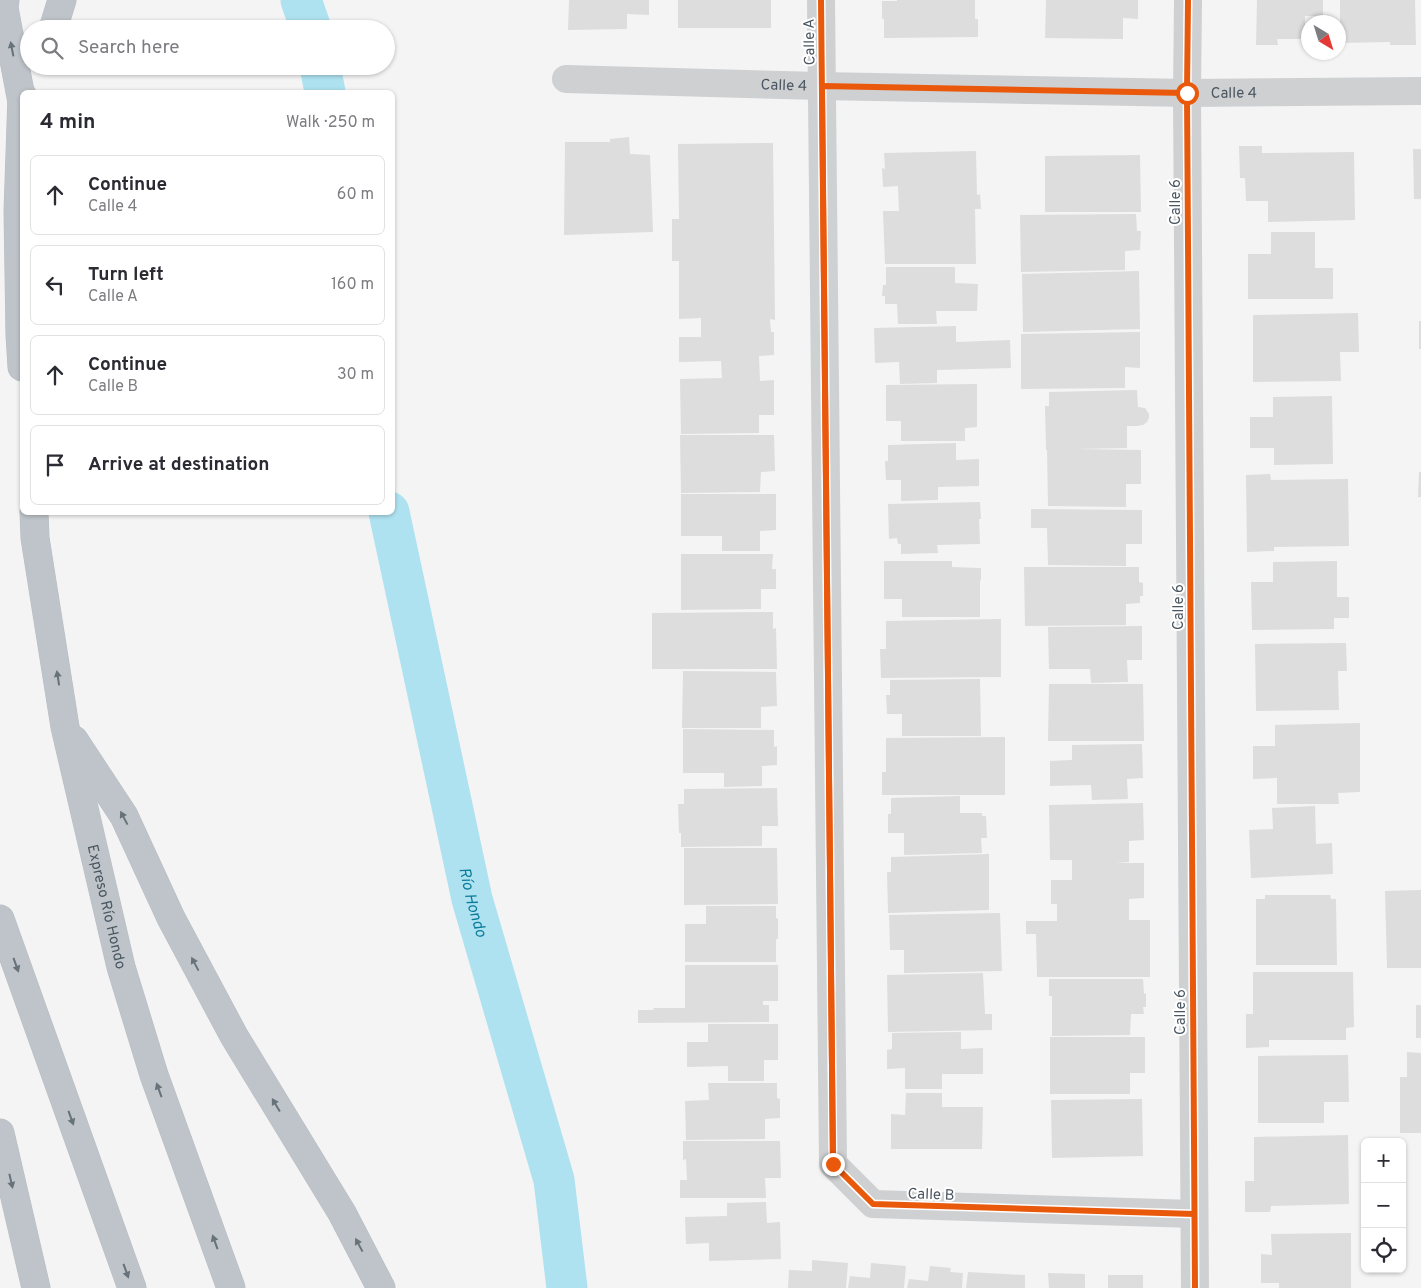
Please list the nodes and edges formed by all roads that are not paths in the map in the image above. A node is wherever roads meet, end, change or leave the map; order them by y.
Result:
1 (5, 0) edge
2 (62, 0) edge
3 (821, 0) edge
4 (1188, 0) edge
5 (56, 20) edge
6 (33, 75) edge
7 (566, 79) dead end
8 (822, 86) junction
9 (22, 90) edge
10 (25, 90) edge
11 (1421, 91) edge
12 (1187, 93) junction
13 (20, 165) edge
14 (20, 335) edge
15 (34, 515) edge
16 (65, 727) junction
17 (0, 919) edge
18 (831, 1014) joint
19 (0, 1134) edge
20 (1194, 1214) junction
21 (36, 1288) edge
22 (132, 1288) edge
23 (231, 1288) edge
24 (381, 1288) edge
25 (1195, 1288) edge

9 -> 1 highway
2 - 5 highway
3 - 8 street, Calle A
4 - 12 street, Calle 6
6 - 10 highway
7 - 8 street, Calle 4
8 - 12 street, Calle 4
8 - 18 street, Calle A
11 - 12 street, Calle 4
12 - 20 street, Calle 6
13 - 14 highway
16 -> 15 highway, Expreso Río Hondo
23 -> 16 highway, Expreso Río Hondo
24 -> 16 highway
17 -> 22 highway
18 - 20 street, Calle B
19 -> 21 highway
20 - 25 street, Calle 6

